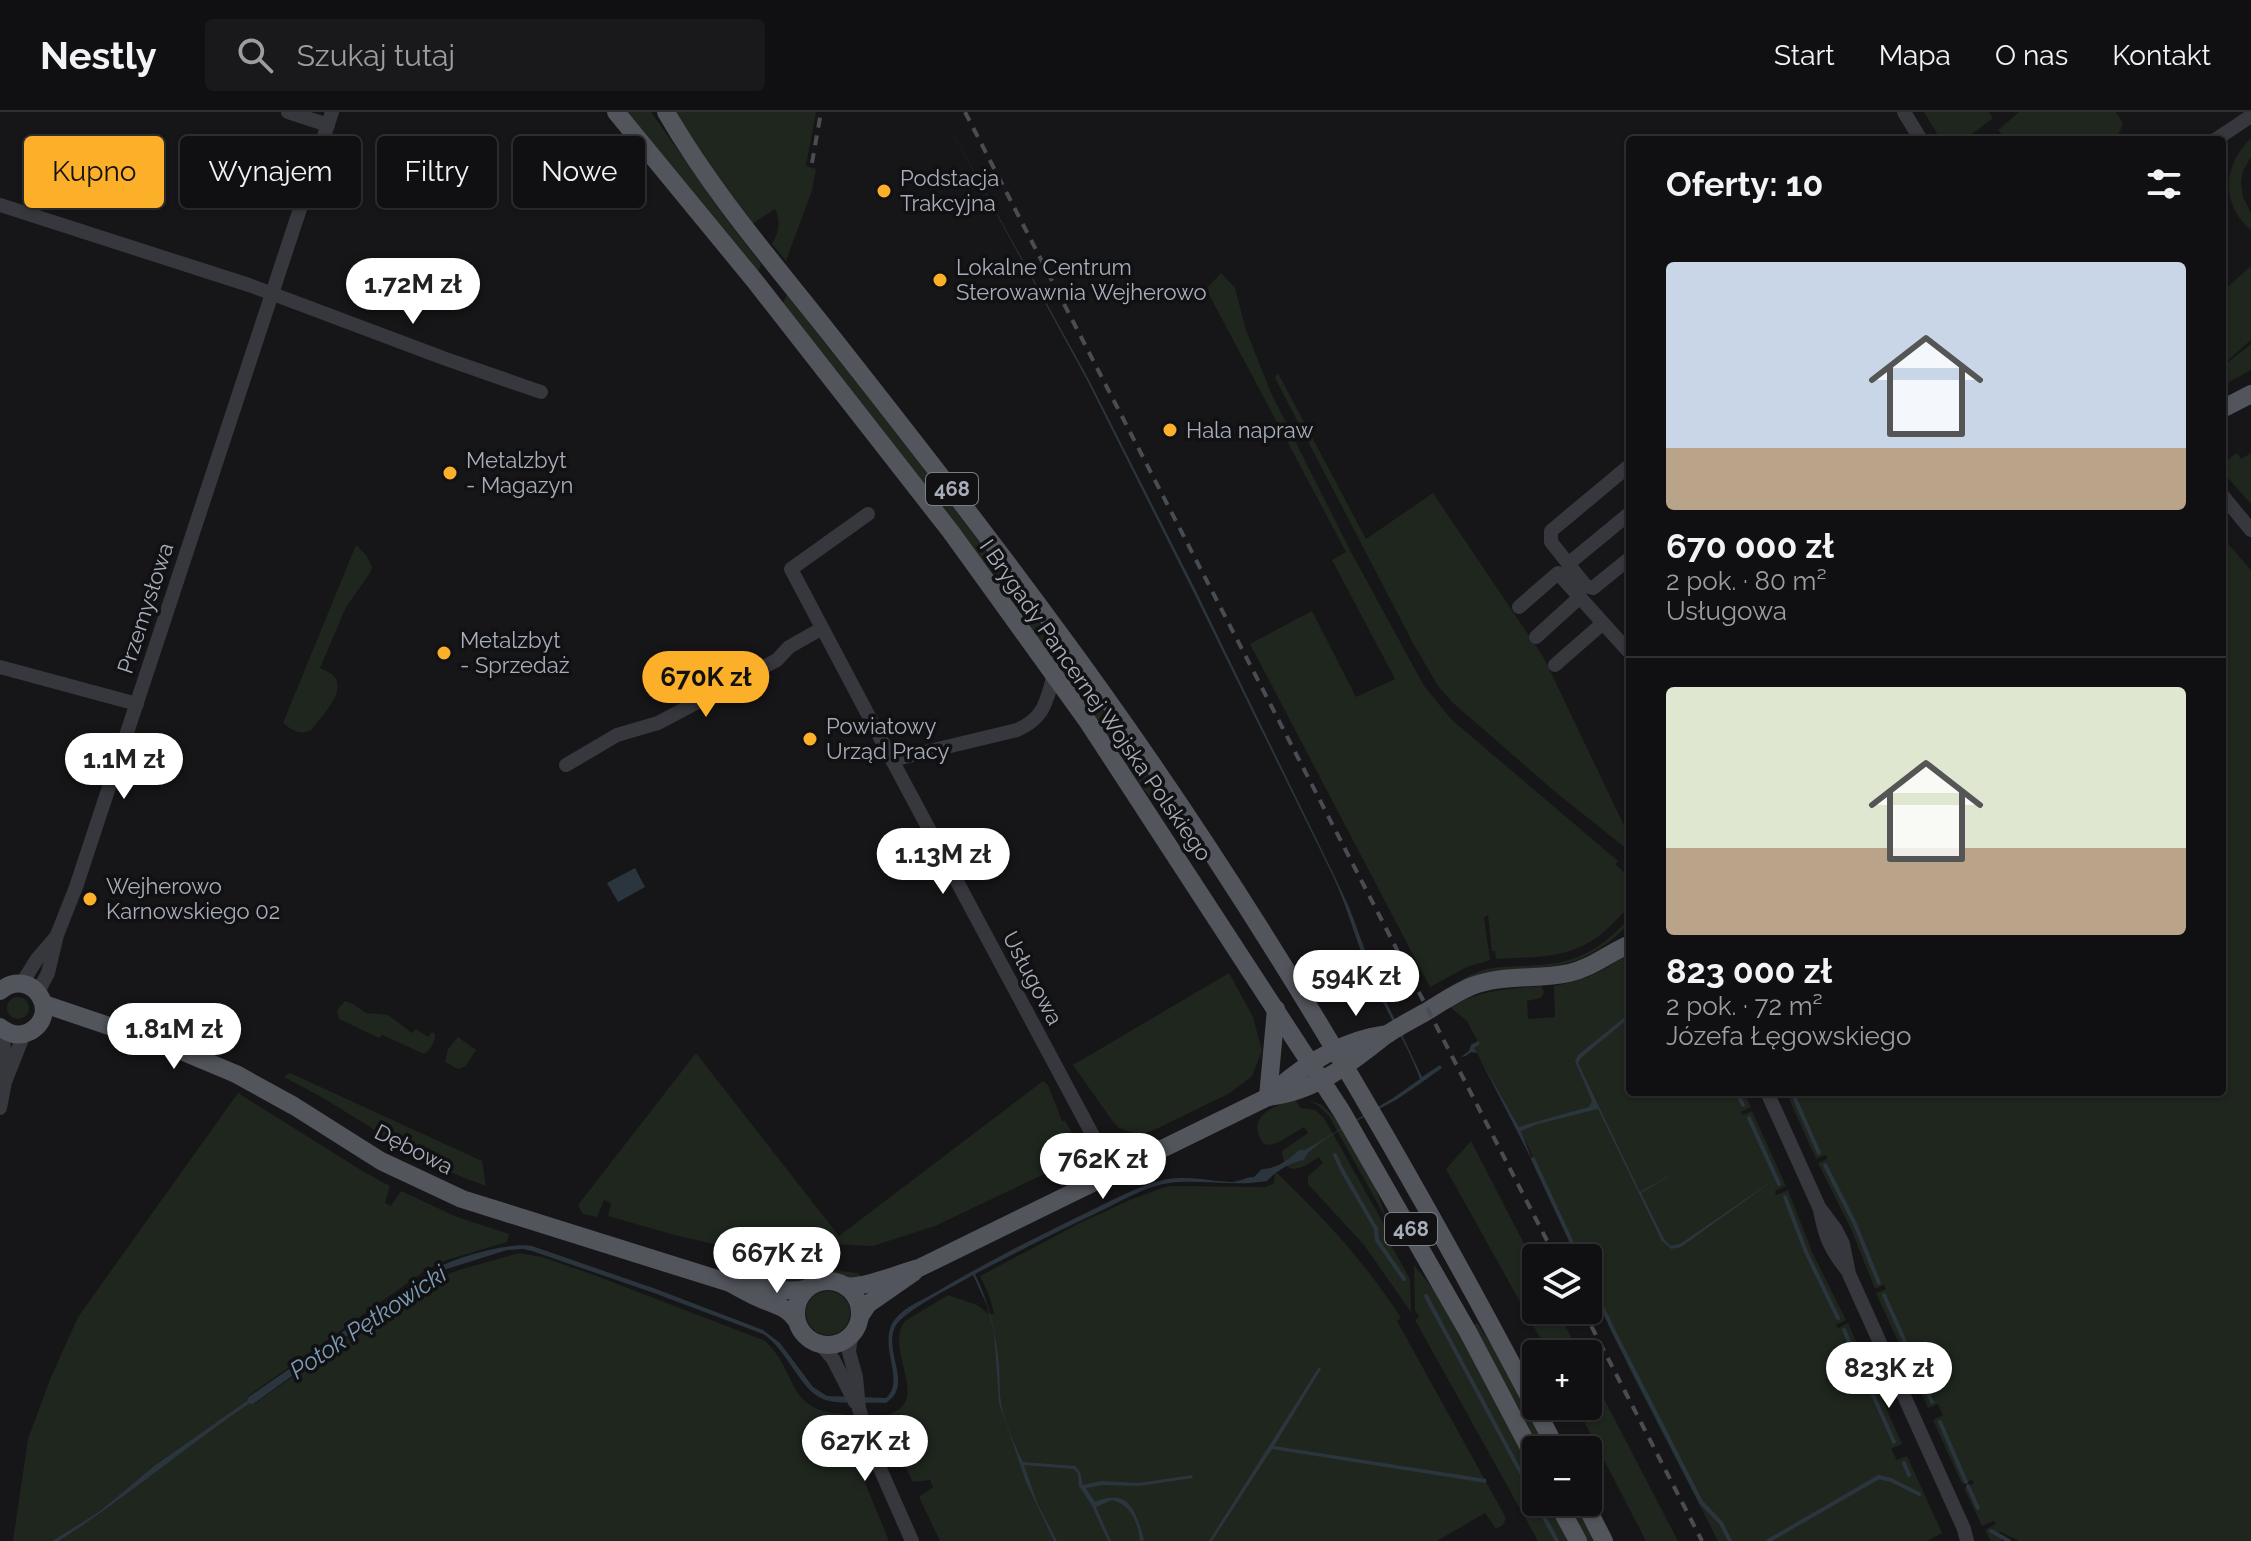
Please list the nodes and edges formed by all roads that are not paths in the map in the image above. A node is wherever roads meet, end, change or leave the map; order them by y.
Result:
1 (288, 112) edge
2 (616, 112) edge
3 (666, 112) edge
4 (1904, 112) edge
5 (2251, 116) edge
6 (330, 119) edge
7 (1919, 136) edge
8 (2221, 136) edge
9 (0, 205) edge
10 (272, 294) junction
11 (541, 392) dead end
12 (2251, 394) edge
13 (2226, 407) edge
14 (1626, 468) edge
15 (2226, 500) edge
16 (2226, 508) edge
17 (868, 514) dead end
18 (1626, 516) edge
19 (2240, 517) junction
20 (2251, 530) edge
21 (1626, 561) edge
22 (1568, 564) junction
23 (1580, 597) junction
24 (1519, 607) dead end
25 (1603, 623) junction
26 (821, 629) junction
27 (1536, 637) dead end
28 (1626, 649) edge
29 (1555, 665) dead end
30 (0, 667) edge
31 (1054, 675) junction
32 (137, 704) junction
33 (892, 760) junction
34 (566, 765) dead end
35 (1623, 947) edge
36 (1, 988) edge
37 (35, 993) junction
38 (1276, 1009) junction
39 (92, 1021) junction
40 (1, 1028) edge
41 (32, 1029) junction
42 (1388, 1034) junction
43 (1335, 1049) junction
44 (1367, 1052) junction
45 (1311, 1064) junction
46 (1345, 1066) junction
47 (1322, 1080) junction
48 (5, 1082) junction
49 (1360, 1091) junction
50 (1769, 1096) edge
51 (1268, 1097) junction
52 (0, 1108) edge
53 (1113, 1173) junction
54 (919, 1268) junction
55 (730, 1283) junction
56 (845, 1286) junction
57 (805, 1289) junction
58 (860, 1316) junction
59 (796, 1320) junction
60 (851, 1335) junction
61 (821, 1345) junction
62 (859, 1409) junction
63 (1523, 1436) edge
64 (1550, 1436) edge
65 (1565, 1516) edge
66 (1591, 1516) edge
67 (1969, 1538) edge
68 (912, 1541) edge
69 (1578, 1541) edge
70 (1604, 1541) edge

1 - 6 street
2 - 31 main road, I Brygady Pancernej Wojska Polskiego / 468
3 - 43 main road, I Brygady Pancernej Wojska Polskiego / 468
4 - 7 street
5 - 8 street
6 - 10 street, Przemysłowa
9 - 10 street
10 - 11 street
10 - 32 street, Przemysłowa
12 - 13 main road
14 - 22 street
15 - 19 street
16 - 19 street
17 - 26 street, Usługowa
18 - 22 street
19 - 20 street
21 - 22 street
23 - 24 street
23 - 25 street
23 - 27 street
25 - 28 street
25 - 29 street
26 - 33 street, Usługowa
26 - 34 street
30 - 32 street
31 - 33 street
31 - 38 main road, I Brygady Pancernej Wojska Polskiego / 468
32 - 37 street, Przemysłowa
33 - 53 street, Usługowa
35 - 42 main road
36 - 37 main road
37 - 39 main road, Dębowa
37 - 41 main road
38 - 45 main road, I Brygady Pancernej Wojska Polskiego / 468
38 - 51 main road
39 - 41 main road, Dębowa
39 - 55 main road, Dębowa
40 - 41 main road, Dębowa
40 - 48 street
41 - 48 street
42 - 43 main road
42 - 44 main road
43 - 45 main road
43 - 46 main road, I Brygady Pancernej Wojska Polskiego / 468
44 - 46 main road
44 - 49 main road
45 - 47 main road, I Brygady Pancernej Wojska Polskiego / 468
45 - 51 main road
46 - 47 main road
46 - 49 main road, I Brygady Pancernej Wojska Polskiego / 468
47 - 51 main road
47 - 63 main road, I Brygady Pancernej Wojska Polskiego / 468
48 - 52 street
49 - 64 main road, I Brygady Pancernej Wojska Polskiego / 468
50 - 67 street
51 - 53 main road
53 - 54 main road
54 - 56 main road
54 - 58 main road
55 - 57 main road, Dębowa
55 - 59 main road, Dębowa
56 - 57 main road
56 - 58 main road
57 - 59 main road
58 - 60 main road
59 - 61 main road
60 - 61 main road
60 - 62 street
61 - 62 street
62 - 68 street
65 - 69 main road
66 - 70 main road

